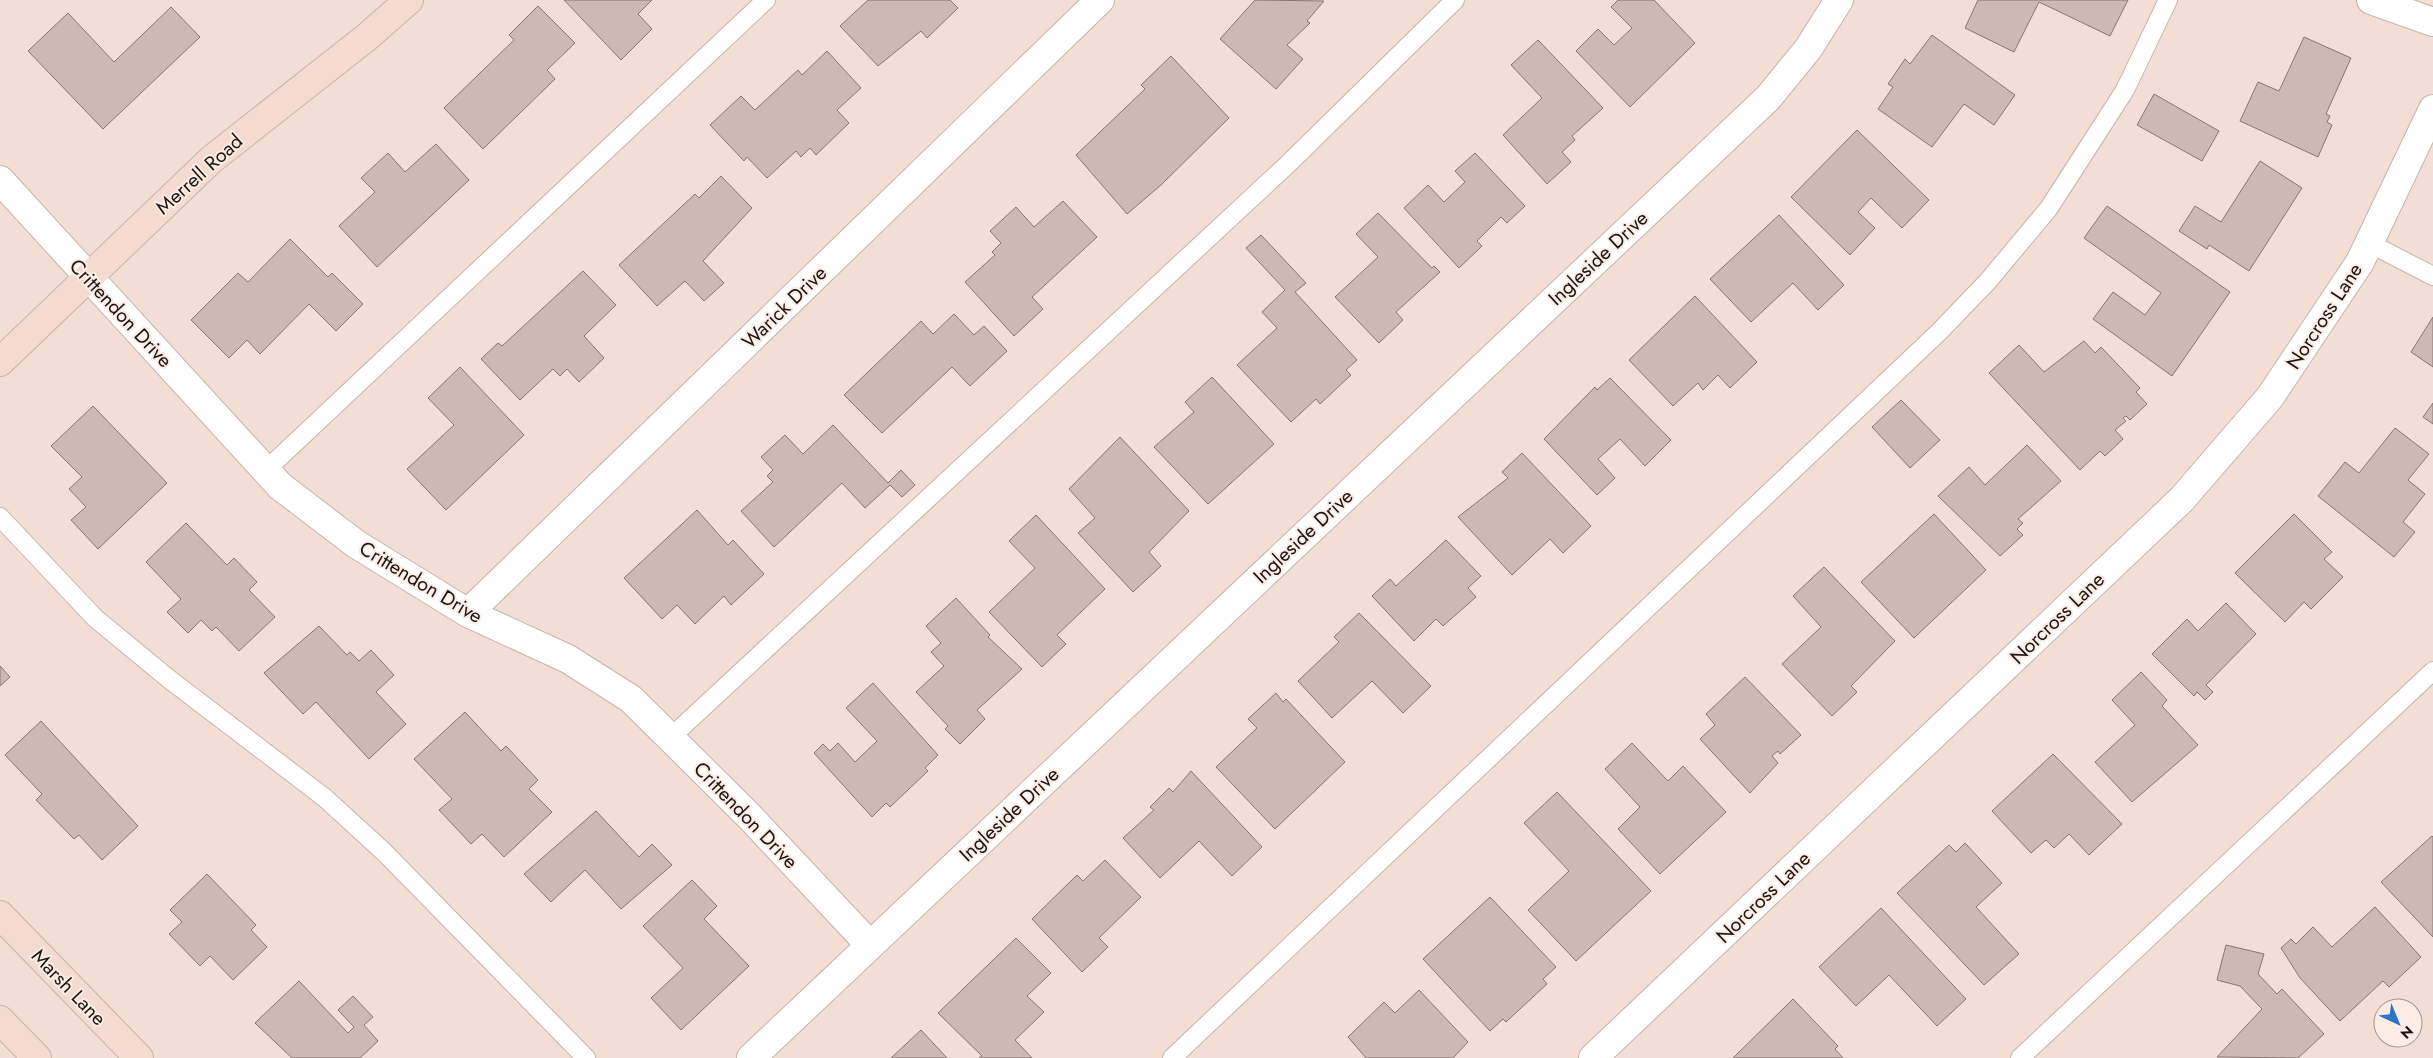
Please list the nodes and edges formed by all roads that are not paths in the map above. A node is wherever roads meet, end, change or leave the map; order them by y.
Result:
1 (409, 0) edge
2 (766, 0) edge
3 (1100, 0) edge
4 (1455, 0) edge
5 (1839, 0) edge
6 (2168, 0) edge
7 (2371, 0) edge
8 (2433, 22) edge
9 (2433, 109) edge
10 (0, 180) edge
11 (2369, 243) junction
12 (2433, 276) edge
13 (88, 277) junction
14 (0, 362) edge
15 (266, 470) junction
16 (0, 517) edge
17 (468, 613) junction
18 (2433, 671) edge
19 (670, 738) junction
20 (0, 915) edge
21 (870, 945) junction
22 (0, 1020) edge
23 (37, 1058) edge
24 (139, 1058) edge
25 (586, 1058) edge
26 (751, 1058) edge
27 (1172, 1058) edge
28 (1593, 1058) edge
29 (2020, 1058) edge

1 - 13 street, Merrell Road
2 - 15 lane
3 - 17 street, Warick Drive
4 - 19 lane
5 - 21 street, Ingleside Drive
6 - 27 lane
7 - 8 street
9 - 11 street, Norcross Lane
10 - 13 street, Crittendon Drive
11 - 12 lane
11 - 28 street, Norcross Lane
13 - 14 street, Merrell Road
13 - 15 street, Crittendon Drive
15 - 17 street, Crittendon Drive
16 - 25 lane
17 - 19 street, Crittendon Drive
18 - 29 lane
19 - 21 street, Crittendon Drive
20 - 24 street, Marsh Lane
21 - 26 street, Ingleside Drive
22 - 23 street

